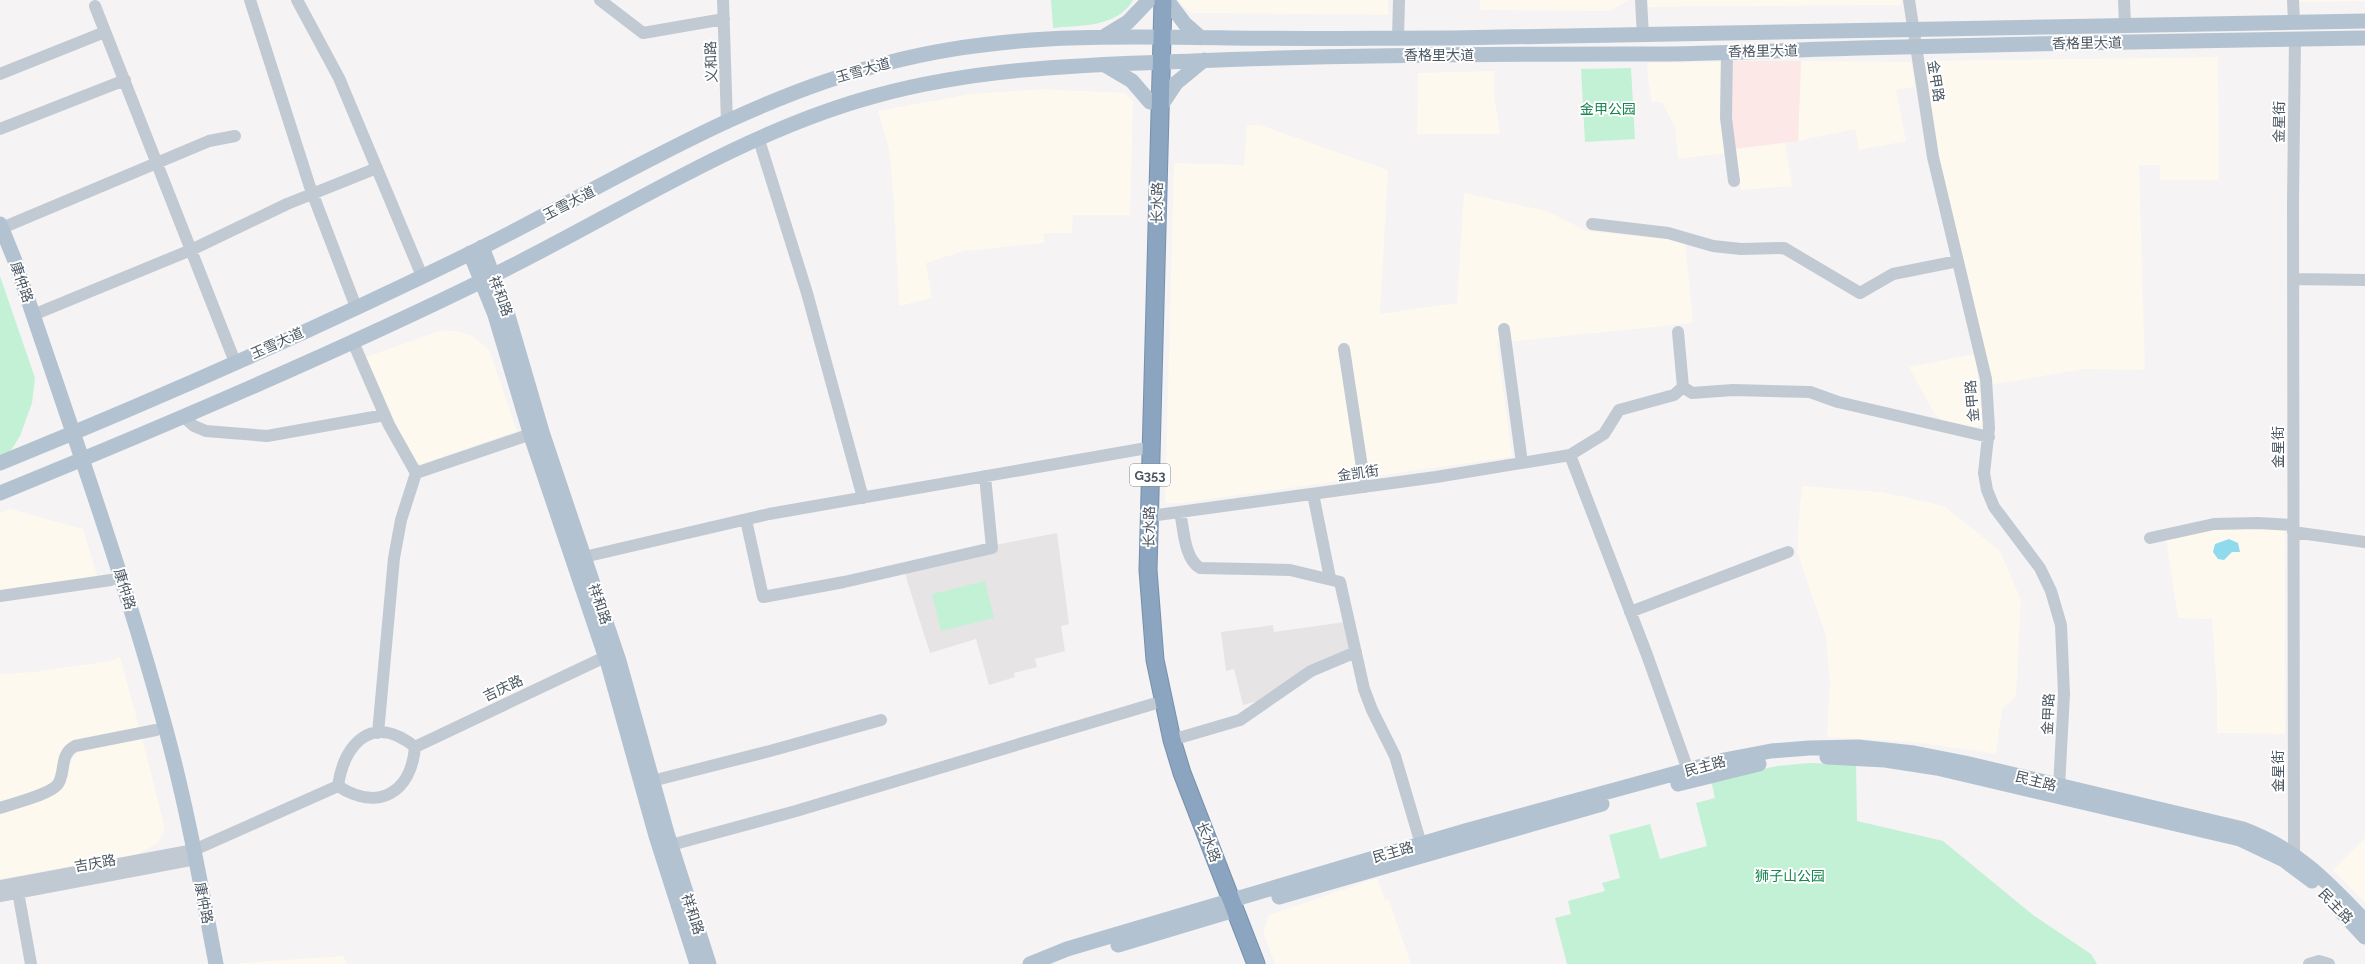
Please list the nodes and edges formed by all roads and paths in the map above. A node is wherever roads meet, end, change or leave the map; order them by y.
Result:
1 (250, 0) edge
2 (297, 0) edge
3 (600, 0) edge
4 (723, 0) edge
5 (1149, 0) edge
6 (1153, 0) edge
7 (1163, 0) edge
8 (1167, 0) edge
9 (1399, 0) edge
10 (1640, 0) edge
11 (1909, 0) edge
12 (2124, 0) edge
13 (2293, 0) edge
14 (94, 6) dead end
15 (724, 19) junction
16 (2365, 21) edge
17 (2294, 22) junction
18 (2125, 25) junction
19 (1913, 30) junction
20 (105, 32) junction
21 (1105, 36) junction
22 (1643, 36) junction
23 (1157, 37) junction
24 (1201, 38) junction
25 (1398, 38) junction
26 (2365, 38) edge
27 (2295, 39) junction
28 (1916, 47) junction
29 (1727, 52) junction
30 (1204, 60) junction
31 (1156, 62) junction
32 (1104, 64) junction
33 (0, 74) edge
34 (125, 80) junction
35 (1155, 105) junction
36 (727, 123) junction
37 (0, 129) edge
38 (235, 136) dead end
39 (759, 140) junction
40 (156, 162) junction
41 (377, 168) junction
42 (1734, 181) dead end
43 (312, 194) junction
44 (1592, 224) dead end
45 (1, 226) edge
46 (0, 250) edge
47 (191, 250) junction
48 (476, 250) junction
49 (1958, 261) junction
50 (422, 276) junction
51 (488, 278) junction
52 (2293, 279) junction
53 (2365, 280) edge
54 (356, 307) junction
55 (33, 314) junction
56 (1504, 329) dead end
57 (1678, 332) dead end
58 (353, 342) junction
59 (1344, 349) dead end
60 (235, 362) junction
61 (1683, 387) junction
62 (385, 415) junction
63 (184, 417) junction
64 (531, 434) junction
65 (68, 435) junction
66 (1989, 438) junction
67 (1141, 450) junction
68 (1570, 455) junction
69 (77, 462) junction
70 (0, 463) edge
71 (1522, 463) junction
72 (416, 473) junction
73 (985, 476) junction
74 (1365, 487) junction
75 (0, 493) edge
76 (1313, 494) junction
77 (863, 498) junction
78 (1180, 512) junction
79 (1150, 516) junction
80 (746, 520) junction
81 (2293, 529) junction
82 (2150, 538) dead end
83 (2365, 542) edge
84 (1788, 552) dead end
85 (584, 557) junction
86 (1330, 578) junction
87 (111, 580) junction
88 (0, 596) edge
89 (1630, 612) junction
90 (1356, 652) junction
91 (605, 657) junction
92 (1153, 704) junction
93 (881, 720) dead end
94 (156, 730) junction
95 (378, 733) junction
96 (1172, 740) junction
97 (415, 747) junction
98 (1688, 770) junction
99 (652, 781) junction
100 (338, 786) junction
101 (2059, 787) junction
102 (0, 808) edge
103 (1421, 844) junction
104 (671, 845) junction
105 (191, 854) junction
106 (2294, 854) junction
107 (0, 886) edge
108 (18, 892) junction
109 (0, 896) edge
110 (1228, 906) junction
111 (2365, 921) edge
112 (2365, 937) edge
113 (31, 964) edge
114 (206, 964) edge
115 (216, 964) edge
116 (697, 964) edge
117 (710, 964) edge
118 (1030, 964) edge
119 (1058, 964) edge
120 (1246, 964) edge
121 (1256, 964) edge
122 (2309, 964) edge
123 (2329, 964) edge

1 - 43 street
2 - 41 street
3 - 15 street
4 - 15 street, 义和路
5 - 21 main road
6 - 23 highway, 长水路 / G353
7 - 23 highway, 长水路 / G353
8 - 24 main road
9 - 25 street
10 - 22 street
11 - 19 street, 金甲路
12 - 18 street
13 - 17 street
14 - 20 street
15 - 36 street, 义和路
16 - 17 main road, 香格里大道
17 - 18 main road, 香格里大道
18 - 19 main road, 香格里大道
19 - 22 main road, 香格里大道
19 - 28 street, 金甲路
20 - 33 street
20 - 34 street
21 - 23 main road, 玉雪大道
21 - 36 main road, 玉雪大道
22 - 25 main road, 香格里大道
23 - 24 main road, 香格里大道
23 - 31 highway, 长水路 / G353
24 - 25 main road, 香格里大道
26 - 27 main road, 香格里大道
27 - 28 main road, 香格里大道
27 - 52 street, 金星街
28 - 29 main road, 香格里大道
28 - 49 street, 金甲路
29 - 30 main road, 香格里大道
29 - 42 street
30 - 31 main road, 香格里大道
30 - 35 main road
31 - 32 main road, 玉雪大道
31 - 35 highway, 长水路 / G353
32 - 35 main road
32 - 39 main road, 玉雪大道
34 - 37 street
34 - 40 street
35 - 67 highway, 长水路 / G353
35 - 79 highway, 长水路 / G353
36 - 48 main road, 玉雪大道
38 - 40 street
39 - 51 main road, 玉雪大道
39 - 77 street
40 - 45 street
40 - 47 street
41 - 43 street
41 - 50 street
43 - 47 street
43 - 54 street
44 - 49 street
45 - 55 main road, 康仲路
46 - 65 main road, 康仲路
47 - 55 street
47 - 60 street
48 - 50 main road, 玉雪大道
48 - 51 main road, 祥和路
49 - 66 street, 金甲路
50 - 54 main road, 玉雪大道
51 - 58 main road, 玉雪大道
51 - 64 main road, 祥和路
51 - 85 main road, 祥和路
52 - 53 street
52 - 81 street, 金星街
54 - 60 main road, 玉雪大道
55 - 65 main road, 康仲路
56 - 71 street
57 - 61 street
58 - 62 street
58 - 63 main road, 玉雪大道
59 - 74 street
60 - 65 main road, 玉雪大道
61 - 66 street
61 - 68 street
62 - 63 street
62 - 72 street
63 - 69 main road, 玉雪大道
64 - 72 street
64 - 91 main road, 祥和路
65 - 69 main road, 康仲路
65 - 70 main road, 玉雪大道
66 - 101 street, 金甲路
67 - 73 street
67 - 92 highway, 长水路 / G353
68 - 71 street, 金凯街
68 - 89 street
69 - 75 main road, 玉雪大道
69 - 87 main road, 康仲路
69 - 105 main road, 康仲路
71 - 74 street, 金凯街
72 - 95 street
73 - 77 street
73 - 80 street
74 - 76 street, 金凯街
76 - 78 street, 金凯街
76 - 86 street
77 - 80 street
78 - 79 street, 金凯街
78 - 86 street
79 - 96 highway, 长水路 / G353
80 - 85 street
81 - 82 street
81 - 83 street
81 - 106 street, 金星街
84 - 89 street
85 - 99 main road, 祥和路
86 - 90 street
87 - 88 street
87 - 94 main road, 康仲路
89 - 98 street
90 - 96 street
90 - 103 street
91 - 97 street, 吉庆路
91 - 116 main road, 祥和路
92 - 104 street
92 - 110 highway, 长水路 / G353
93 - 99 street
94 - 102 street
94 - 105 main road, 康仲路
95 - 97 street
95 - 100 street
96 - 110 highway, 长水路 / G353
97 - 100 street
98 - 101 main road, 民主路
98 - 103 main road, 民主路
99 - 104 main road, 祥和路
100 - 105 street, 吉庆路
101 - 106 main road, 民主路
103 - 110 main road, 民主路
104 - 117 main road, 祥和路
105 - 107 street, 吉庆路
105 - 108 street, 吉庆路
105 - 114 main road, 康仲路
105 - 115 main road, 康仲路
106 - 111 main road, 民主路
108 - 109 street, 吉庆路
108 - 113 street
110 - 112 main road, 民主路
110 - 118 main road, 民主路
110 - 119 main road, 民主路
110 - 120 highway, 长水路 / G353
110 - 121 highway, 长水路 / G353
122 - 123 street

